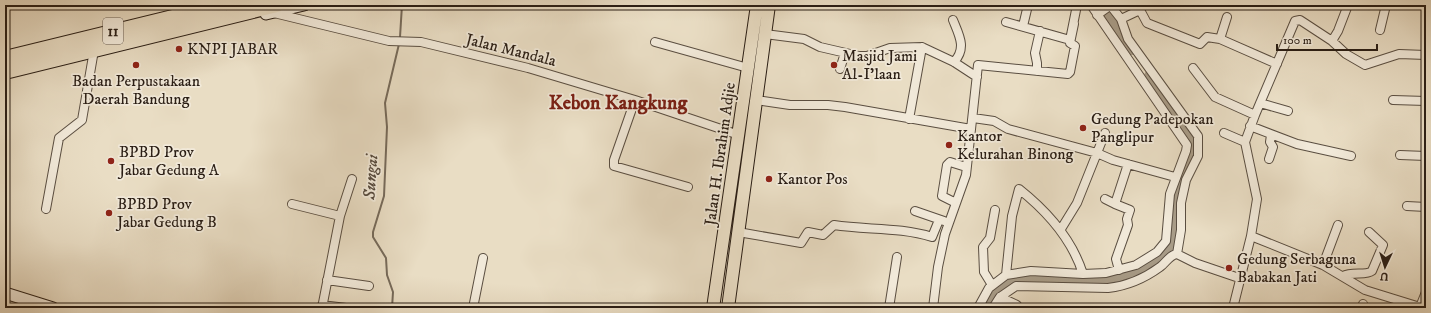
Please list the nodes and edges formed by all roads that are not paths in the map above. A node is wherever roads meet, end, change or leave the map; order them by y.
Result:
1 (200, 5) edge
2 (222, 5) edge
3 (304, 5) edge
4 (757, 5) edge
5 (769, 5) edge
6 (1028, 5) edge
7 (1077, 5) edge
8 (1091, 5) edge
9 (1348, 5) edge
10 (1386, 5) edge
11 (1110, 6) edge
12 (275, 9) edge
13 (1098, 14) junction
14 (1227, 17) dead end
15 (1121, 19) junction
16 (953, 20) dead end
17 (1006, 22) dead end
18 (1074, 24) dead end
19 (1023, 26) junction
20 (200, 27) junction
21 (1380, 30) dead end
22 (1040, 31) junction
23 (765, 34) junction
24 (1220, 39) junction
25 (1332, 41) junction
26 (655, 42) dead end
27 (922, 47) junction
28 (5, 52) edge
29 (845, 53) junction
30 (1426, 55) edge
31 (93, 56) junction
32 (5, 58) edge
33 (954, 62) junction
34 (1277, 64) junction
35 (748, 68) junction
36 (1193, 68) dead end
37 (840, 69) dead end
38 (1036, 71) junction
39 (5, 74) edge
40 (977, 77) junction
41 (635, 100) junction
42 (756, 100) junction
43 (1393, 100) dead end
44 (1426, 101) edge
45 (1260, 103) junction
46 (1288, 111) dead end
47 (1255, 115) junction
48 (973, 118) junction
49 (909, 119) junction
50 (1250, 126) junction
51 (971, 129) junction
52 (1224, 133) dead end
53 (1105, 134) dead end
54 (739, 135) junction
55 (1271, 135) junction
56 (1245, 142) junction
57 (1097, 153) junction
58 (1400, 155) dead end
59 (1351, 156) dead end
60 (1426, 156) edge
61 (1270, 159) dead end
62 (1128, 164) junction
63 (966, 167) junction
64 (1175, 177) junction
65 (352, 179) dead end
66 (688, 187) dead end
67 (1105, 199) dead end
68 (956, 203) junction
69 (292, 204) dead end
70 (1115, 204) junction
71 (1407, 206) dead end
72 (1426, 207) edge
73 (46, 209) dead end
74 (995, 210) dead end
75 (914, 211) dead end
76 (340, 216) junction
77 (939, 220) junction
78 (949, 223) junction
79 (1338, 225) dead end
80 (1061, 229) junction
81 (725, 231) junction
82 (738, 232) junction
83 (1370, 232) dead end
84 (1251, 236) junction
85 (1177, 254) junction
86 (897, 257) dead end
87 (483, 258) dead end
88 (1323, 265) junction
89 (1119, 270) junction
90 (1006, 274) junction
91 (1083, 274) junction
92 (1343, 276) junction
93 (1239, 278) junction
94 (327, 280) junction
95 (992, 285) junction
96 (369, 286) dead end
97 (1426, 292) edge
98 (5, 293) edge
99 (1000, 297) junction
100 (1017, 305) dead end
101 (322, 307) edge
102 (53, 308) edge
103 (346, 308) edge
104 (473, 308) edge
105 (714, 308) edge
106 (728, 308) edge
107 (889, 308) edge
108 (934, 308) edge
109 (978, 308) edge
110 (993, 308) edge
111 (1233, 308) edge

1 - 28 main road
2 - 32 highway, 11
3 - 12 main road
4 - 35 main road, Jalan H. Ibrahim Adjie
5 - 23 main road, Jalan H. Ibrahim Adjie
6 - 19 street
7 - 22 street
8 - 13 street
9 - 25 street
10 - 21 street
11 - 13 street
11 - 15 street
12 - 20 highway, 11
12 - 41 street, Jalan Mandala
13 - 64 street
14 - 24 street
15 - 24 street
15 - 85 street
16 - 33 street
17 - 19 street
18 - 38 street
19 - 22 street
20 - 31 main road
20 - 39 highway, 11
22 - 38 street
23 - 29 street
23 - 42 main road, Jalan H. Ibrahim Adjie
24 - 34 street
25 - 30 street
25 - 34 street
26 - 35 street
27 - 29 street
27 - 33 street
27 - 49 street
29 - 37 street
31 - 39 main road
31 - 73 street
33 - 40 street
34 - 45 street
35 - 54 main road, Jalan H. Ibrahim Adjie
36 - 47 street
38 - 40 street
40 - 48 street
41 - 54 street, Jalan Mandala
41 - 66 street
42 - 49 street
42 - 82 main road, Jalan H. Ibrahim Adjie
43 - 44 street
45 - 46 street
45 - 47 street
47 - 50 street
48 - 51 street
48 - 57 street
49 - 51 street
50 - 55 street
50 - 56 street
51 - 63 street
52 - 56 street
53 - 57 street
54 - 81 main road, Jalan H. Ibrahim Adjie
55 - 59 street
55 - 61 street
56 - 84 street
57 - 62 street
57 - 80 street
58 - 60 street
62 - 64 street
62 - 70 street
63 - 68 street
63 - 68 street
64 - 89 street
65 - 76 street
67 - 70 street
68 - 78 street
69 - 76 street
70 - 89 street
71 - 72 street
74 - 95 street
75 - 77 street
76 - 94 street
77 - 78 street
77 - 82 street
78 - 108 street
79 - 88 street
80 - 90 street
80 - 91 street
81 - 82 main road
81 - 105 main road, Jalan H. Ibrahim Adjie
82 - 106 main road, Jalan H. Ibrahim Adjie
83 - 92 street
84 - 88 street
84 - 93 street
85 - 93 street
85 - 99 street
86 - 107 street
87 - 104 street
88 - 92 street
89 - 91 street
90 - 91 street
90 - 95 street
92 - 97 street
93 - 111 street
94 - 96 street
94 - 101 street
95 - 109 street
98 - 102 main road
99 - 100 street
99 - 110 street
101 - 103 street

